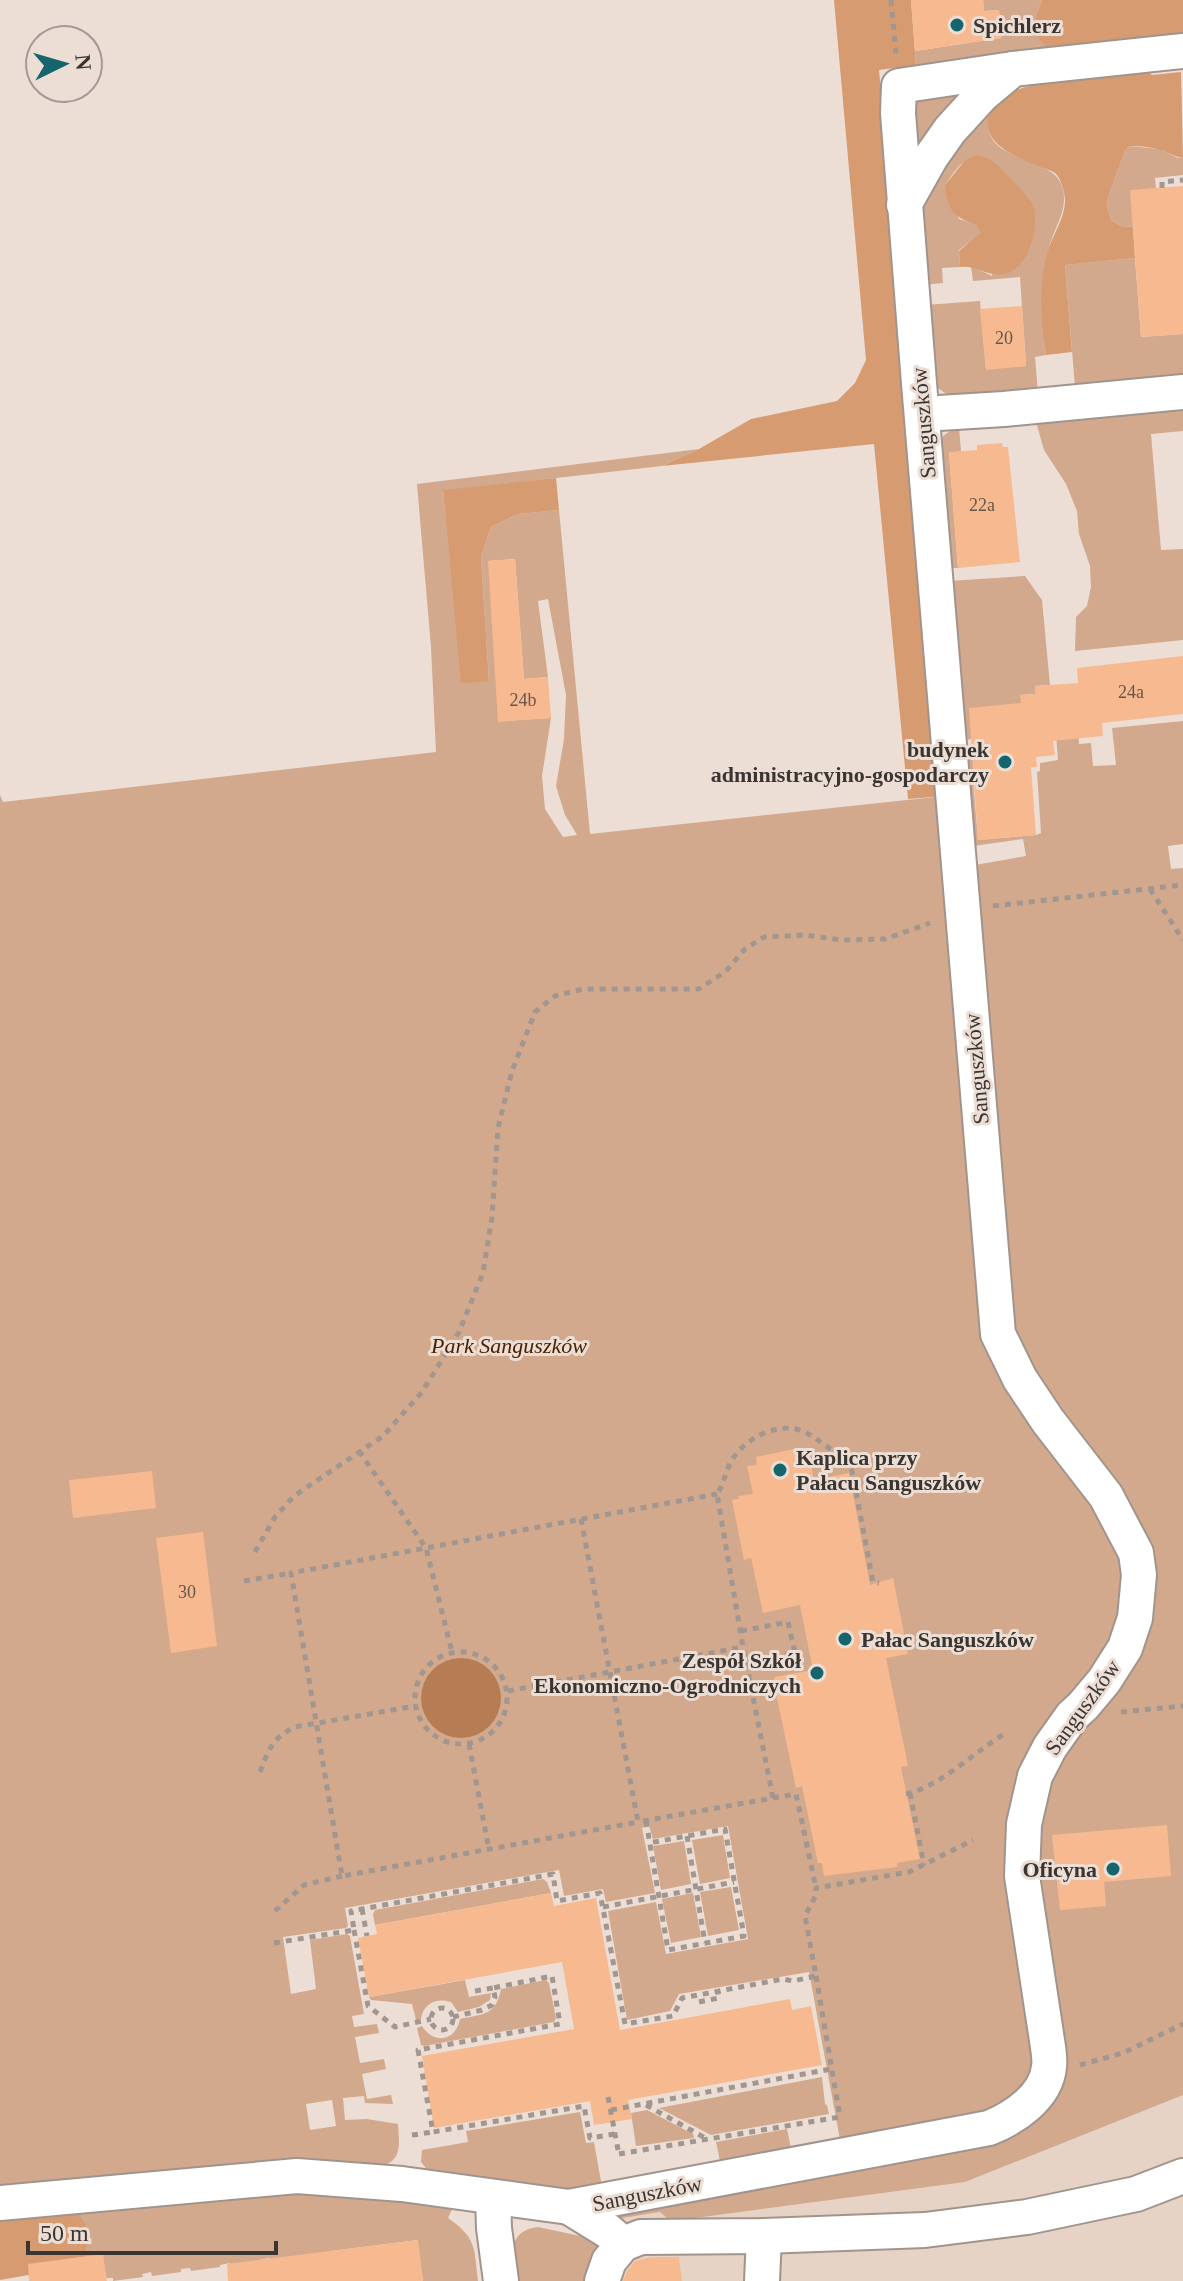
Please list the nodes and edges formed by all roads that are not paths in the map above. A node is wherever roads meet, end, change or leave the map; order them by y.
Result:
1 (1183, 51) edge
2 (1013, 69) junction
3 (904, 205) junction
4 (1183, 392) edge
5 (923, 414) junction
6 (1183, 2176) edge
7 (493, 2197) junction
8 (0, 2203) edge
9 (569, 2207) junction
10 (764, 2236) junction
11 (623, 2244) junction
12 (501, 2281) edge
13 (602, 2281) edge
14 (762, 2281) edge

1 - 2 street
2 - 3 street
2 - 3 street, Sanguszków
3 - 5 street, Sanguszków
4 - 5 street
5 - 9 street, Sanguszków
6 - 10 street
7 - 8 street, Sanguszków
7 - 9 street, Sanguszków
7 - 12 street
9 - 11 street
10 - 11 street
10 - 14 street
11 - 13 street

